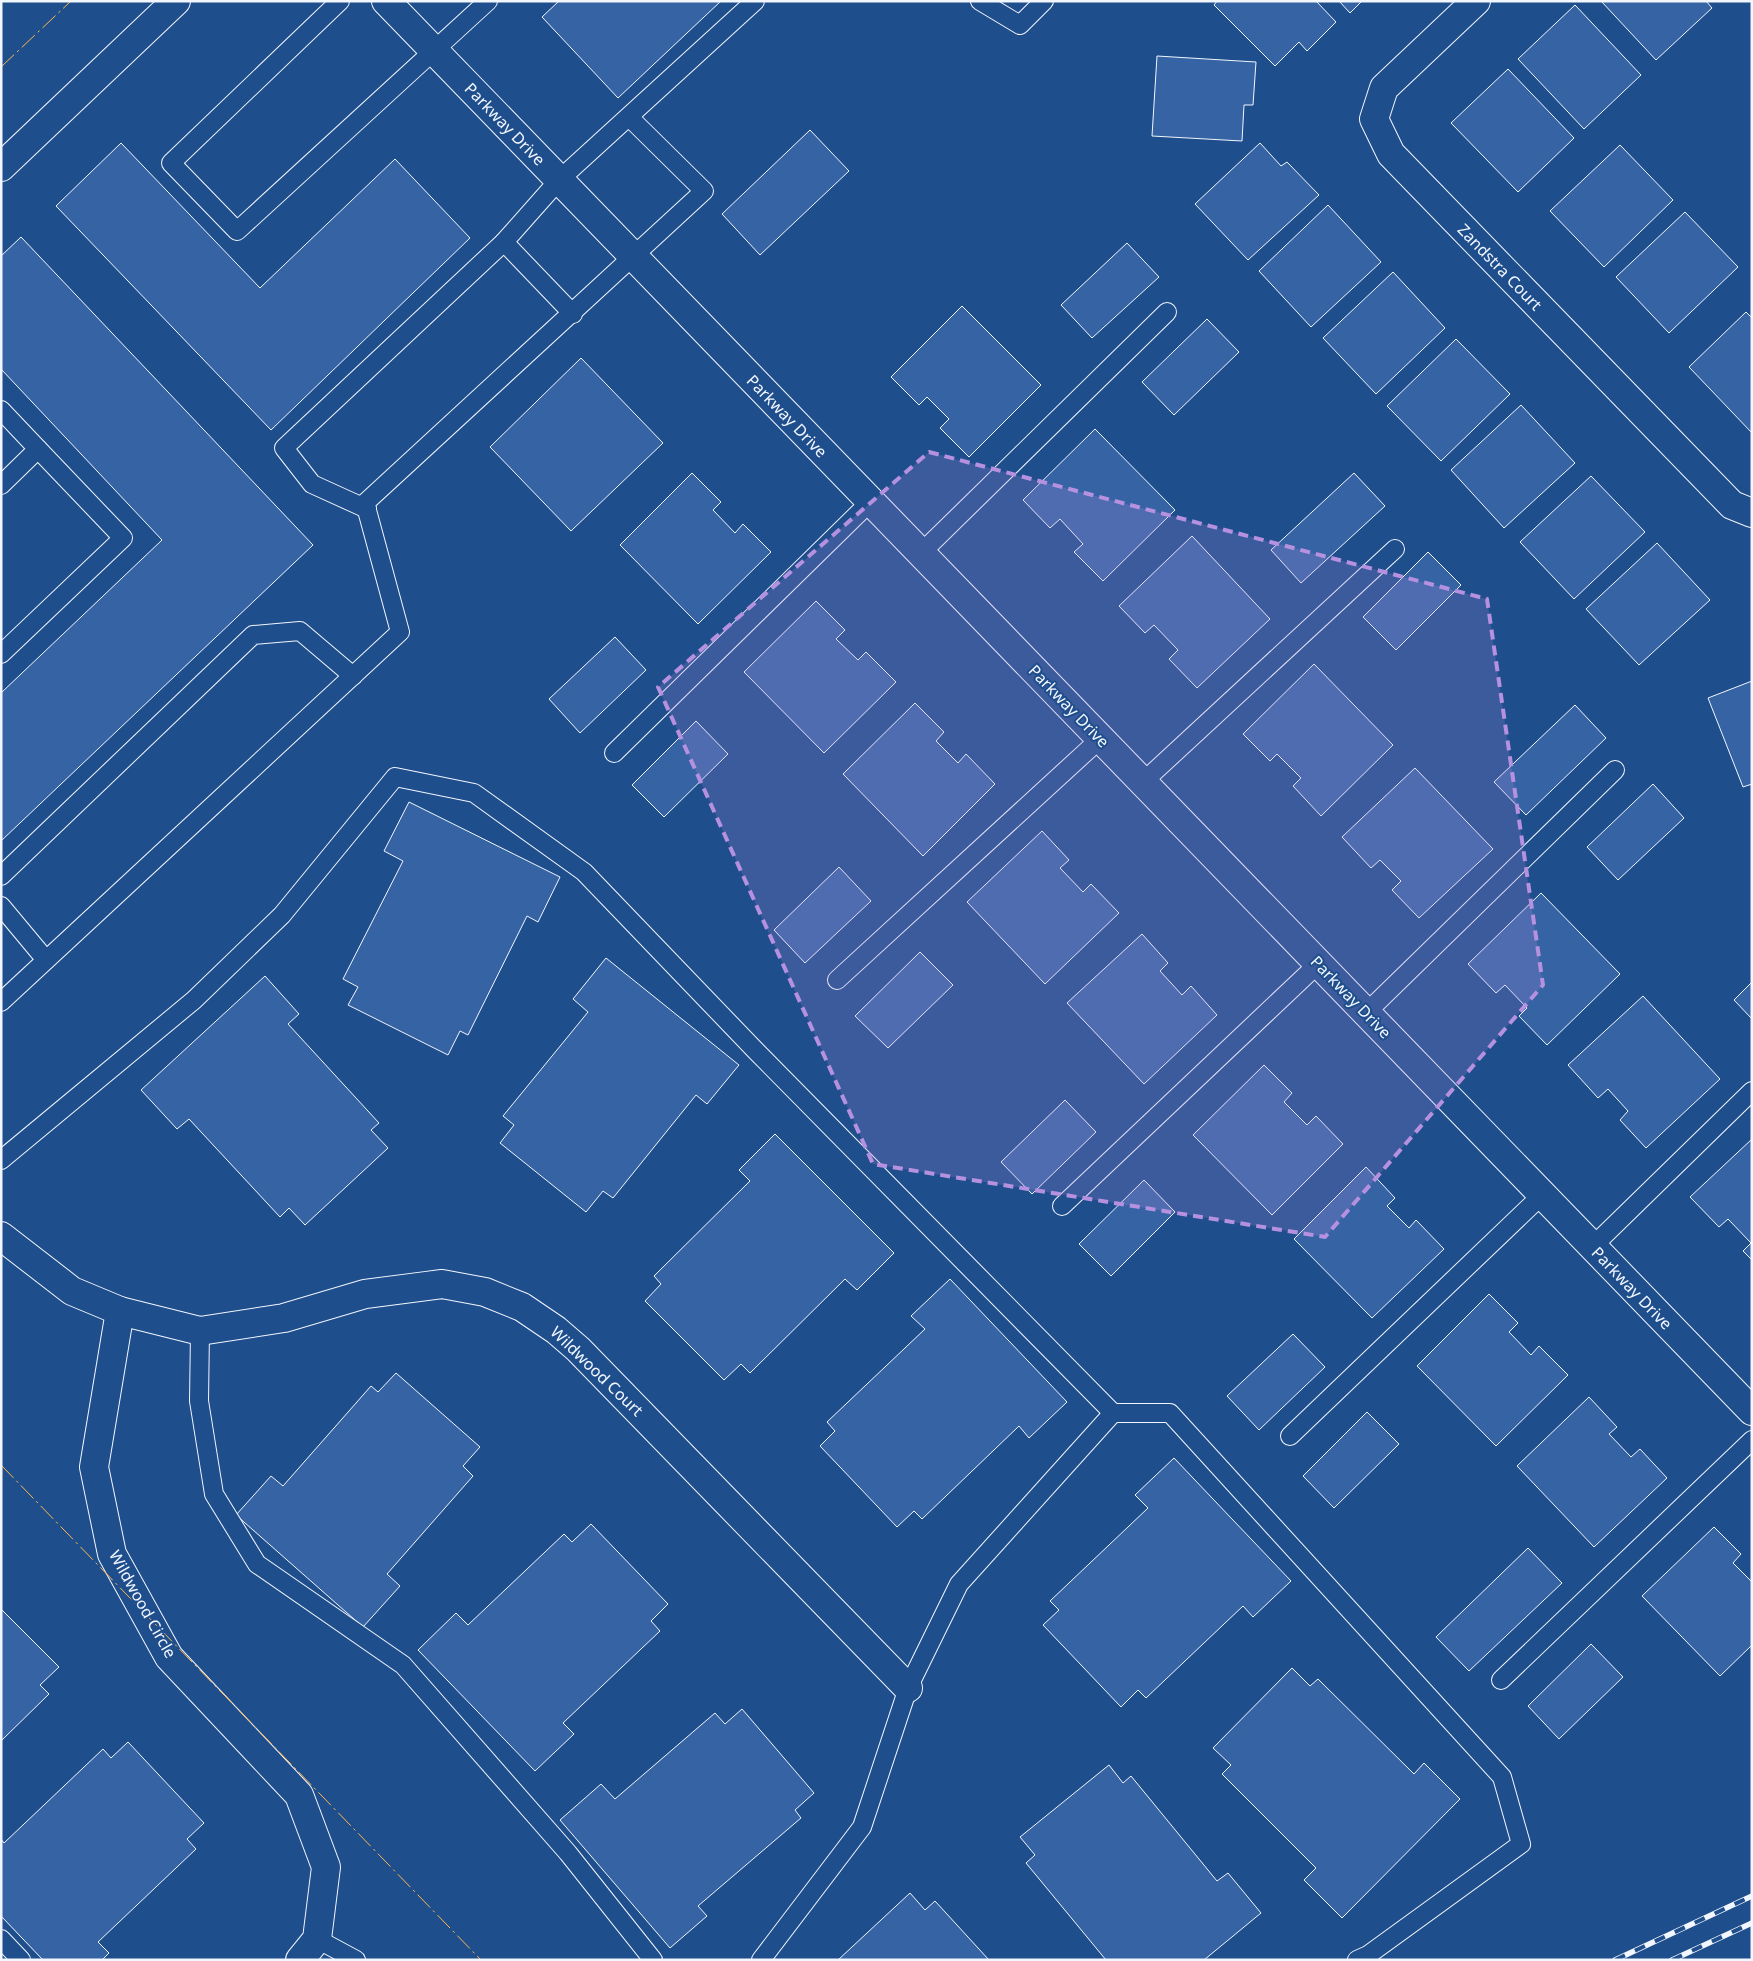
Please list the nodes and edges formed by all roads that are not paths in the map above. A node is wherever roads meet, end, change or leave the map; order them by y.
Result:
1 (176, 1) edge
2 (340, 1) edge
3 (386, 1) edge
4 (488, 1) edge
5 (755, 1) edge
6 (980, 1) edge
7 (1044, 1) edge
8 (1476, 1) edge
9 (435, 51) junction
10 (629, 117) junction
11 (1, 167) edge
12 (559, 180) junction
13 (504, 242) junction
14 (634, 258) junction
15 (1166, 312) dead end
16 (573, 314) junction
17 (1, 410) edge
18 (38, 449) junction
19 (1, 485) edge
20 (870, 502) junction
21 (367, 509) junction
22 (1752, 513) edge
23 (1395, 548) dead end
24 (921, 553) junction
25 (1, 654) edge
26 (353, 676) junction
27 (1100, 739) junction
28 (614, 753) dead end
29 (1615, 770) dead end
30 (1143, 782) junction
31 (1, 876) edge
32 (1, 906) edge
33 (46, 960) junction
34 (1318, 964) junction
35 (838, 980) dead end
36 (1, 1002) edge
37 (1366, 1013) junction
38 (1752, 1091) edge
39 (1, 1160) edge
40 (1542, 1195) junction
41 (1062, 1206) dead end
42 (1, 1236) edge
43 (1592, 1247) junction
44 (120, 1311) junction
45 (200, 1331) junction
46 (1752, 1412) edge
47 (1113, 1413) junction
48 (1290, 1436) dead end
49 (1752, 1440) edge
50 (1501, 1680) dead end
51 (908, 1688) junction
52 (1, 1939) edge
53 (317, 1939) junction
54 (22, 1960) edge
55 (300, 1960) edge
56 (356, 1960) edge
57 (653, 1960) edge
58 (761, 1960) edge
59 (1357, 1960) edge

1 - 11 street
2 - 9 lane
3 - 9 street, Parkway Drive
4 - 9 lane
5 - 10 lane
6 - 7 lane
8 - 22 street, Zandstra Court
9 - 12 street, Parkway Drive
10 - 12 lane
10 - 14 lane
12 - 13 lane
12 - 14 street, Parkway Drive
13 - 16 lane
13 - 21 lane
14 - 16 lane
14 - 20 street, Parkway Drive
15 - 24 lane
16 - 21 lane
17 - 18 lane
18 - 19 lane
18 - 25 lane
20 - 24 street, Parkway Drive
20 - 28 lane
21 - 26 lane
23 - 30 lane
24 - 27 street, Parkway Drive
26 - 31 lane
26 - 33 lane
27 - 30 street, Parkway Drive
27 - 35 lane
29 - 37 lane
30 - 34 street, Parkway Drive
32 - 33 lane
33 - 36 lane
34 - 37 street, Parkway Drive
34 - 41 lane
37 - 40 street, Parkway Drive
38 - 43 lane
39 - 47 lane
40 - 43 street, Parkway Drive
40 - 48 lane
42 - 44 street, Wildwood Court
43 - 46 street, Parkway Drive
44 - 45 street, Wildwood Court
44 - 53 street, Wildwood Circle
45 - 51 street, Wildwood Court
45 - 57 lane
47 - 51 lane
47 - 59 lane
49 - 50 lane
51 - 58 lane
52 - 54 lane
53 - 55 street
53 - 56 lane

